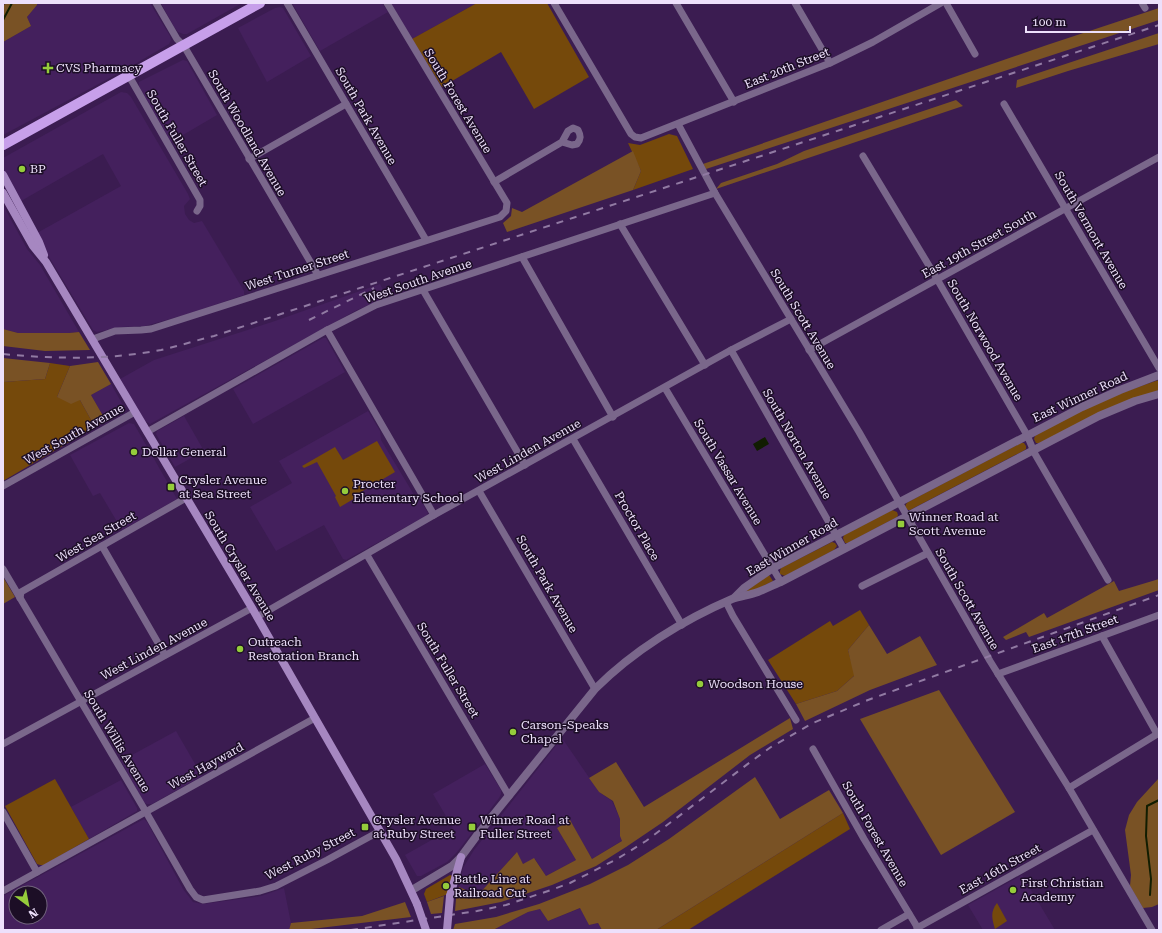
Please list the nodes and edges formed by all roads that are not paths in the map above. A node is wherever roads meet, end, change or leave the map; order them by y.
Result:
1 (156, 3) edge
2 (260, 3) edge
3 (287, 3) edge
4 (387, 3) edge
5 (554, 3) edge
6 (676, 3) edge
7 (795, 3) edge
8 (941, 3) edge
9 (946, 3) edge
10 (184, 46) junction
11 (975, 54) dead end
12 (830, 63) junction
13 (129, 76) junction
14 (734, 102) junction
15 (346, 104) junction
16 (1004, 104) dead end
17 (678, 124) junction
18 (562, 142) dead end
19 (3, 145) edge
20 (863, 156) dead end
21 (1159, 157) edge
22 (249, 159) junction
23 (3, 175) edge
24 (494, 182) junction
25 (3, 193) edge
26 (715, 193) junction
27 (1065, 208) junction
28 (197, 211) dead end
29 (506, 211) joint
30 (620, 224) junction
31 (426, 240) junction
32 (522, 257) junction
33 (46, 262) junction
34 (318, 275) junction
35 (937, 279) junction
36 (422, 290) junction
37 (791, 320) junction
38 (327, 330) junction
39 (93, 339) junction
40 (731, 350) junction
41 (809, 350) junction
42 (705, 365) junction
43 (1159, 368) edge
44 (1159, 375) edge
45 (665, 388) junction
46 (1159, 394) edge
47 (135, 412) junction
48 (613, 417) junction
49 (147, 432) junction
50 (1027, 435) junction
51 (573, 439) junction
52 (1033, 450) junction
53 (525, 465) junction
54 (3, 486) edge
55 (479, 491) junction
56 (186, 498) junction
57 (899, 502) junction
58 (434, 515) junction
59 (907, 516) junction
60 (836, 535) junction
61 (102, 546) junction
62 (844, 549) junction
63 (928, 553) junction
64 (367, 555) junction
65 (773, 568) junction
66 (3, 569) edge
67 (1108, 580) dead end
68 (781, 582) junction
69 (862, 586) dead end
70 (20, 598) junction
71 (734, 598) junction
72 (726, 602) junction
73 (252, 608) junction
74 (1159, 615) edge
75 (257, 617) junction
76 (682, 625) junction
77 (1102, 636) junction
78 (165, 656) junction
79 (998, 674) junction
80 (595, 689) junction
81 (80, 701) junction
82 (315, 718) junction
83 (796, 720) dead end
84 (1158, 733) edge
85 (3, 744) edge
86 (813, 749) dead end
87 (1069, 788) junction
88 (509, 796) junction
89 (3, 812) edge
90 (146, 812) junction
91 (1093, 830) junction
92 (380, 831) junction
93 (461, 857) junction
94 (37, 872) junction
95 (412, 890) junction
96 (3, 891) edge
97 (226, 897) joint
98 (909, 914) junction
99 (918, 929) edge
100 (426, 930) edge
101 (447, 930) edge
102 (881, 930) edge
103 (1152, 930) edge

1 - 10 street, South Woodland Avenue
2 - 10 main road
3 - 15 street, South Park Avenue
4 - 24 street, South Forest Avenue
5 - 17 street, East 20th Street
6 - 14 street
7 - 12 street
8 - 12 street, East 20th Street
9 - 11 street
10 - 13 main road
10 - 22 street, South Woodland Avenue
12 - 14 street, East 20th Street
13 - 19 main road
13 - 28 street, South Fuller Street
14 - 17 street, East 20th Street
15 - 22 street
15 - 31 street, South Park Avenue
16 - 27 street, South Vermont Avenue
17 - 26 street, South Scott Avenue
18 - 24 street
20 - 35 street, South Norwood Avenue
21 - 27 street, East 19th Street South
22 - 34 street, South Woodland Avenue
23 - 33 main road, South Crysler Avenue
24 - 29 street, South Forest Avenue
25 - 33 main road, South Crysler Avenue
26 - 30 street, West South Avenue
26 - 37 street, South Scott Avenue
27 - 35 street, East 19th Street South
27 - 43 street, South Vermont Avenue
29 - 31 street, West Turner Street
30 - 32 street, West South Avenue
30 - 42 street
31 - 34 street, West Turner Street
32 - 36 street, West South Avenue
32 - 48 street
33 - 39 main road, South Crysler Avenue
34 - 39 street, West Turner Street
35 - 41 street, East 19th Street South
35 - 50 street, South Norwood Avenue
36 - 38 street, West South Avenue
36 - 53 street
37 - 40 street, West Linden Avenue
37 - 41 street, South Scott Avenue
38 - 49 street, West South Avenue
38 - 58 street
39 - 47 main road, South Crysler Avenue
40 - 42 street, West Linden Avenue
40 - 60 street, South Norton Avenue
41 - 57 street, South Scott Avenue
42 - 45 street, West Linden Avenue
44 - 50 street, East Winner Road
45 - 48 street, West Linden Avenue
45 - 65 street, South Vassar Avenue
46 - 52 street, East Winner Road
47 - 49 main road, South Crysler Avenue
47 - 54 street, West South Avenue
48 - 51 street, West Linden Avenue
49 - 56 main road, South Crysler Avenue
50 - 52 street, South Norwood Avenue
50 - 57 street, East Winner Road
51 - 53 street, West Linden Avenue
51 - 76 street, Proctor Place
52 - 59 street, East Winner Road
52 - 67 street, South Norwood Avenue
53 - 55 street, West Linden Avenue
55 - 58 street, West Linden Avenue
55 - 80 street, South Park Avenue
56 - 61 street, West Sea Street
56 - 73 main road, South Crysler Avenue
57 - 59 street, South Scott Avenue
57 - 60 street, East Winner Road
58 - 64 street, West Linden Avenue
59 - 62 street, East Winner Road
59 - 63 street, South Scott Avenue
60 - 62 street, South Norton Avenue
60 - 65 street, East Winner Road
61 - 70 street, West Sea Street
61 - 78 street
62 - 68 street, East Winner Road
63 - 69 street
63 - 79 street, South Scott Avenue
64 - 75 street, West Linden Avenue
64 - 88 street, South Fuller Street
65 - 68 street, South Vassar Avenue
65 - 71 street, East Winner Road
66 - 70 street, South Willis Avenue
68 - 71 street, East Winner Road
70 - 81 street, South Willis Avenue
71 - 72 street
72 - 76 street
72 - 83 street
73 - 75 main road, South Crysler Avenue
73 - 78 street, West Linden Avenue
74 - 77 street, East 17th Street
75 - 82 main road, South Crysler Avenue
76 - 80 street
77 - 79 street, East 17th Street
77 - 84 street
78 - 81 street, West Linden Avenue
79 - 87 street, South Scott Avenue
80 - 88 street
81 - 85 street, West Linden Avenue
81 - 90 street, South Willis Avenue
82 - 90 street, West Hayward
82 - 92 main road, South Crysler Avenue
84 - 87 street
86 - 98 street, South Forest Avenue
87 - 91 street, South Scott Avenue
88 - 93 street
89 - 94 street
90 - 94 street, West Hayward
90 - 97 street, South Willis Avenue
91 - 99 street, East 16th Street
91 - 103 street, South Scott Avenue
92 - 95 main road, South Crysler Avenue
92 - 97 street, West Ruby Street
93 - 95 street
93 - 101 main road, bridge
94 - 96 street, West Hayward
95 - 100 main road, South Crysler Avenue, bridge
98 - 99 street, South Forest Avenue
98 - 102 street

